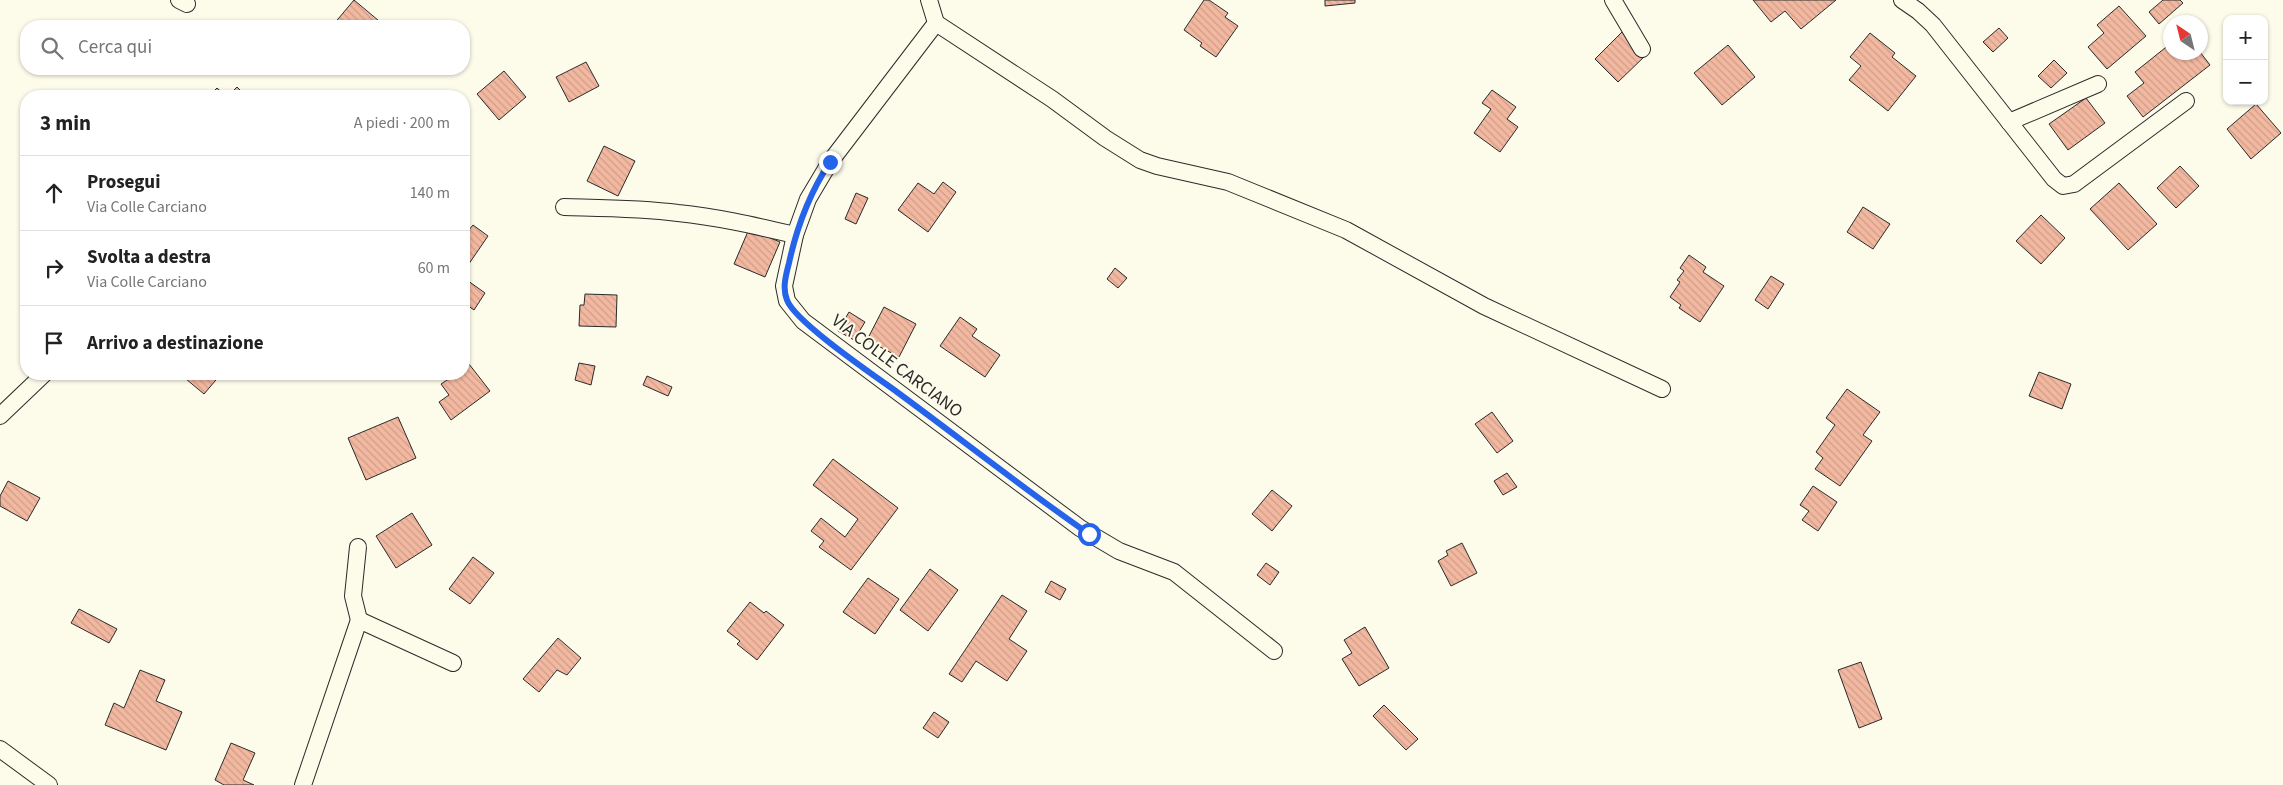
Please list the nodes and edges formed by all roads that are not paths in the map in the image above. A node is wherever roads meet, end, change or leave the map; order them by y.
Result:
1 (930, 0) edge
2 (1613, 0) edge
3 (1902, 0) edge
4 (936, 23) junction
5 (1642, 49) dead end
6 (2098, 84) dead end
7 (2186, 101) dead end
8 (2009, 122) junction
9 (564, 208) dead end
10 (795, 234) junction
11 (38, 380) edge
12 (1662, 389) dead end
13 (0, 416) edge
14 (358, 547) dead end
15 (358, 620) junction
16 (1274, 651) dead end
17 (453, 663) dead end
18 (0, 749) edge
19 (49, 785) edge
20 (303, 785) edge

1 - 4 street
2 - 5 street
3 - 8 street
4 - 10 street, VIA COLLE CARCIANO
4 - 12 street
6 - 8 street
7 - 8 street
9 - 10 street
10 - 16 street, VIA COLLE CARCIANO
11 - 13 street
14 - 15 street
15 - 17 street
15 - 20 street
18 - 19 street

